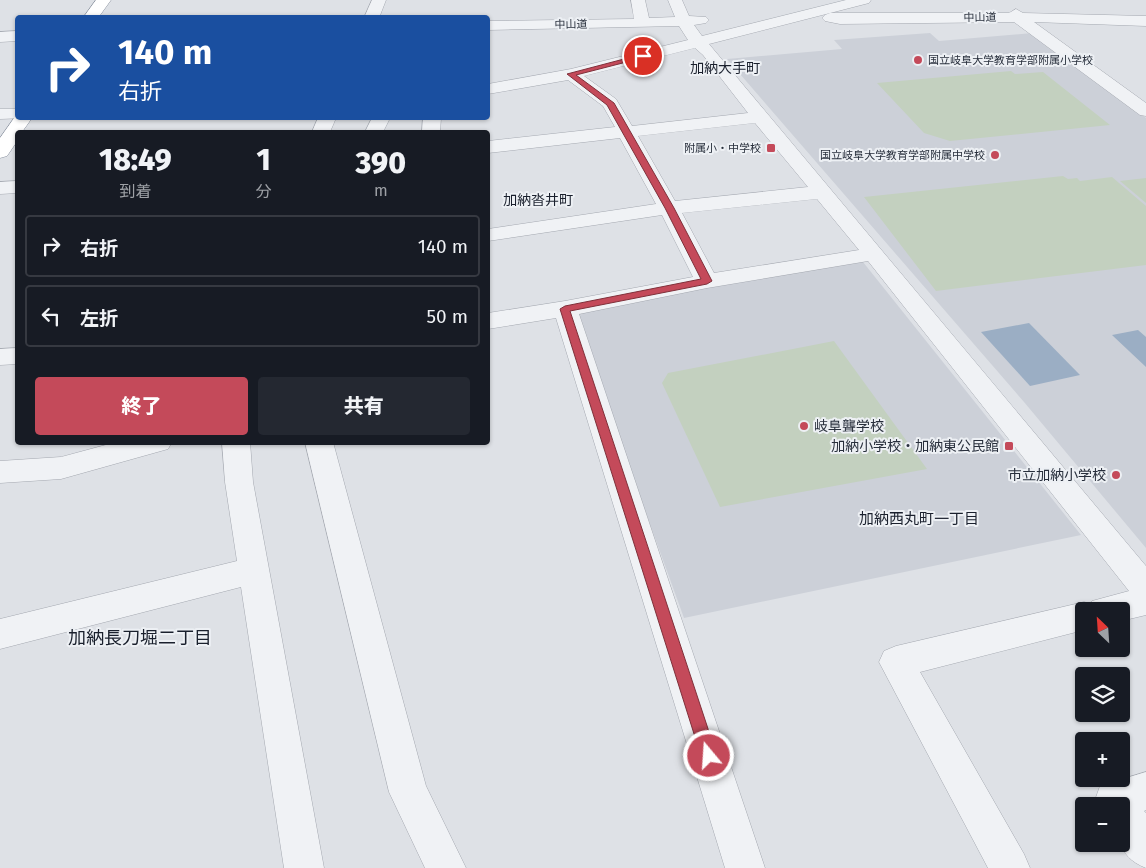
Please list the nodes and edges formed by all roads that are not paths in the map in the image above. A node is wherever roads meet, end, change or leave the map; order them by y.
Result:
1 (104, 0) edge
2 (117, 0) edge
3 (379, 0) edge
4 (638, 0) edge
5 (675, 0) edge
6 (802, 0) edge
7 (864, 0) edge
8 (1009, 0) edge
9 (815, 12) junction
10 (92, 15) edge
11 (108, 15) edge
12 (372, 15) edge
13 (1017, 17) junction
14 (684, 21) junction
15 (1146, 21) edge
16 (642, 23) junction
17 (490, 25) edge
18 (768, 25) junction
19 (15, 36) edge
20 (0, 37) edge
21 (698, 42) junction
22 (571, 74) junction
23 (490, 90) edge
24 (1146, 111) edge
25 (0, 114) edge
26 (15, 114) edge
27 (760, 117) junction
28 (22, 120) edge
29 (625, 132) junction
30 (490, 147) edge
31 (0, 152) edge
32 (15, 187) edge
33 (0, 188) edge
34 (821, 192) junction
35 (669, 208) junction
36 (490, 234) edge
37 (873, 254) junction
38 (707, 281) junction
39 (565, 309) junction
40 (490, 321) edge
41 (15, 356) edge
42 (0, 357) edge
43 (147, 445) edge
44 (236, 445) edge
45 (320, 445) edge
46 (0, 472) edge
47 (255, 570) junction
48 (1146, 590) edge
49 (1146, 601) edge
50 (1130, 605) edge
51 (1075, 618) edge
52 (0, 634) edge
53 (1146, 791) edge
54 (1125, 797) edge
55 (1130, 824) edge
56 (1146, 848) edge
57 (304, 868) edge
58 (446, 868) edge
59 (745, 868) edge
60 (1010, 868) edge

1 - 10 highway
2 - 11 highway
3 - 12 street
4 - 16 street
5 - 14 street
6 - 9 street
7 - 9 street
8 - 13 street
9 - 13 street, 中山道
9 - 18 street
13 - 15 street, 中山道
13 - 24 street
14 - 16 street, 中山道
14 - 18 street, 中山道
14 - 21 street
16 - 17 street, 中山道
18 - 21 street
19 - 20 street
21 - 22 street
21 - 27 street
22 - 23 street
22 - 29 street
25 - 26 street
27 - 29 street
27 - 34 street
28 - 31 highway
29 - 30 street
29 - 35 street
32 - 33 street
34 - 35 street
34 - 37 street
35 - 36 street
35 - 38 street
37 - 38 street
37 - 48 street
38 - 39 street
39 - 40 street
39 - 59 street
41 - 42 street
43 - 46 street
44 - 47 street
45 - 58 street
47 - 52 street
47 - 57 street
49 - 50 street
51 - 60 street
53 - 54 street
55 - 56 street

